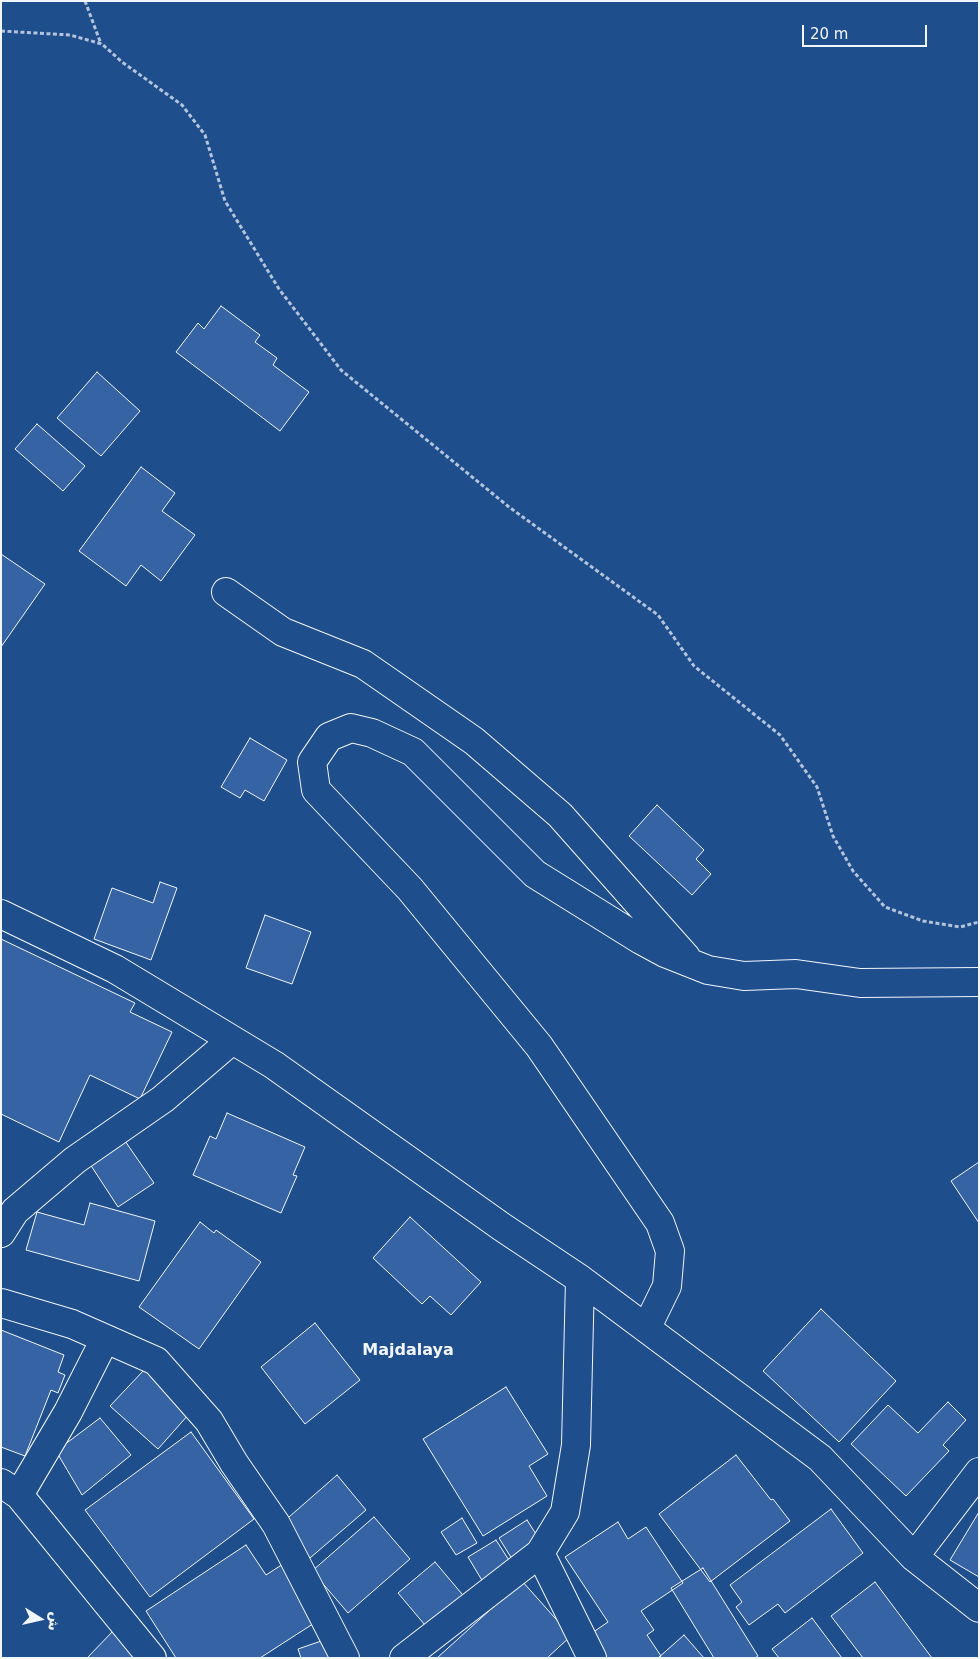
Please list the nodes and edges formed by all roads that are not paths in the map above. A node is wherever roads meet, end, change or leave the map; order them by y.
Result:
1 (226, 592) dead end
2 (1, 914) edge
3 (690, 962) junction
4 (979, 982) edge
5 (232, 1040) junction
6 (1, 1233) edge
7 (580, 1279) junction
8 (1, 1303) edge
9 (647, 1327) junction
10 (105, 1339) junction
11 (979, 1472) edge
12 (10, 1489) edge
13 (540, 1553) junction
14 (914, 1557) junction
15 (979, 1608) edge
16 (152, 1658) edge
17 (345, 1658) edge
18 (404, 1658) edge
19 (592, 1658) edge

1 - 3 street
2 - 5 street
3 - 4 street
3 - 9 street
5 - 6 street
5 - 7 street
7 - 9 street
7 - 13 street
8 - 10 street
9 - 14 street
10 - 12 street
10 - 17 street
11 - 14 street
12 - 16 street
13 - 18 street
13 - 19 street
14 - 15 street

